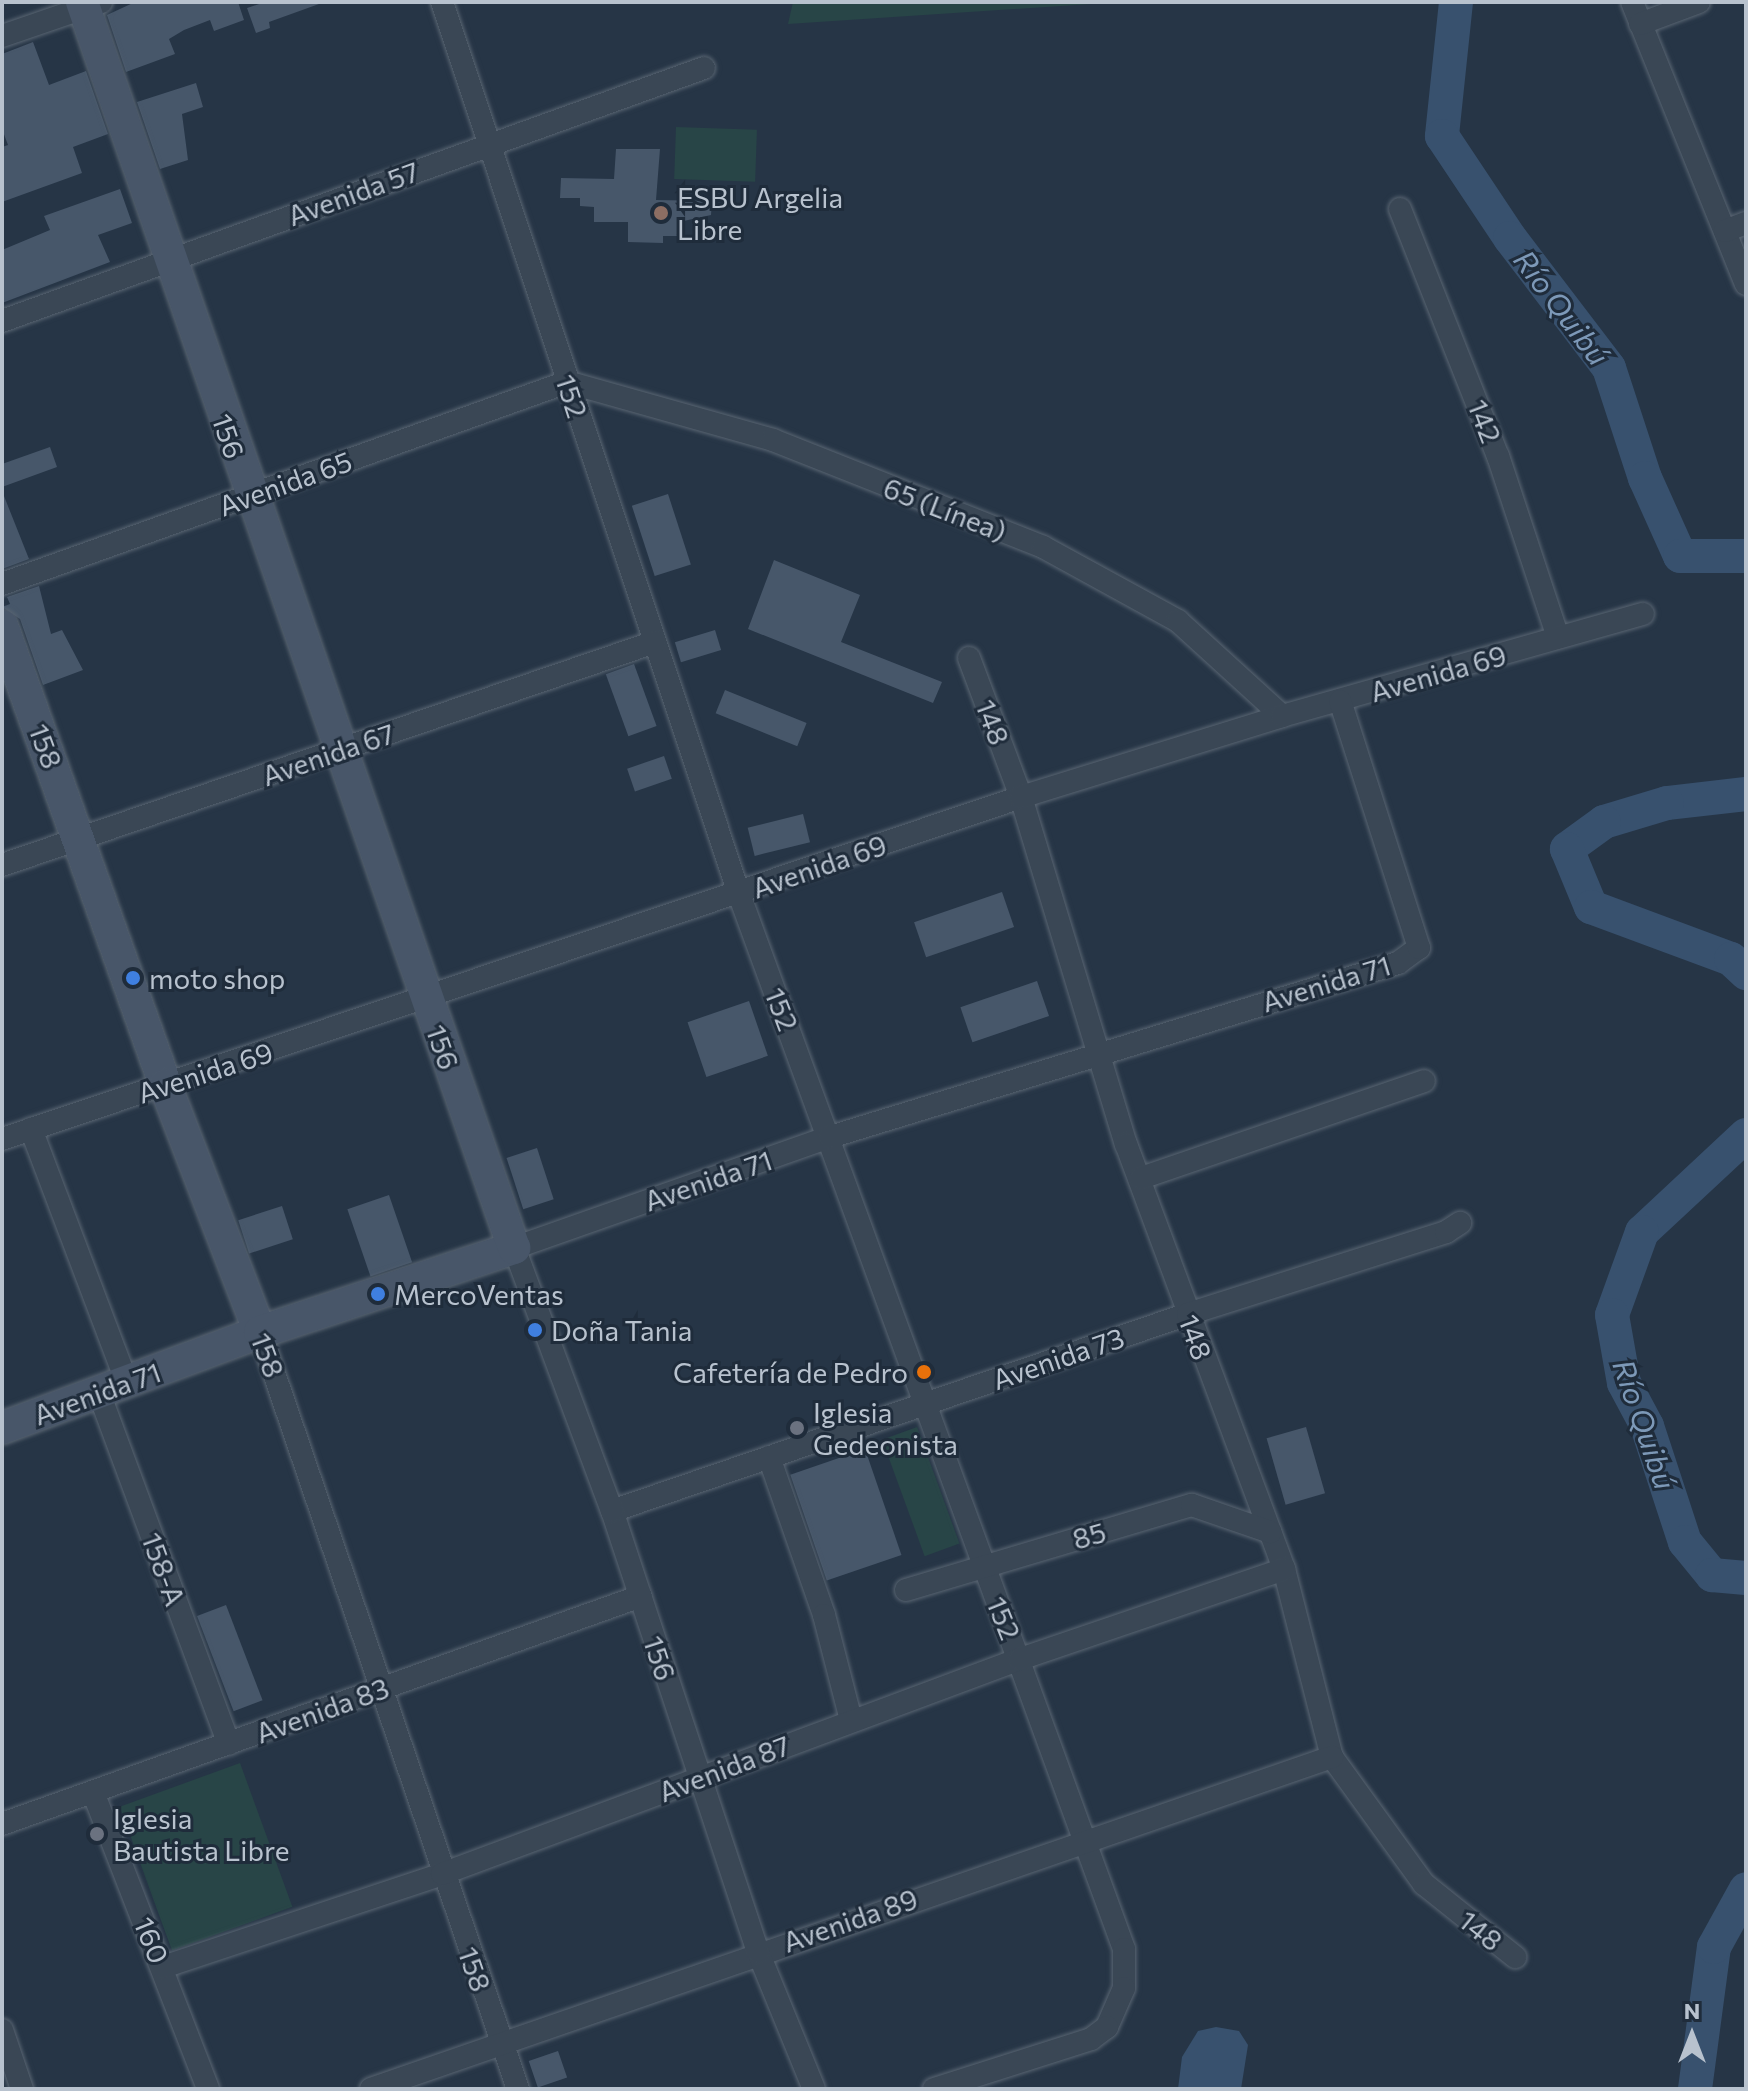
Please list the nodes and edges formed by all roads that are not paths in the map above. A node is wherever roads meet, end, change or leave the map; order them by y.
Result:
1 (442, 2) edge
2 (1632, 2) edge
3 (1699, 2) edge
4 (89, 4) edge
5 (1640, 24) junction
6 (2, 36) edge
7 (704, 68) dead end
8 (489, 143) junction
9 (1400, 209) dead end
10 (1736, 227) edge
11 (170, 260) junction
12 (1746, 284) edge
13 (2, 321) edge
14 (567, 382) junction
15 (250, 496) junction
16 (2, 584) edge
17 (1643, 614) dead end
18 (2, 626) edge
19 (1558, 637) junction
20 (655, 642) junction
21 (969, 658) dead end
22 (1340, 701) junction
23 (1282, 716) junction
24 (338, 750) junction
25 (1021, 797) junction
26 (81, 838) junction
27 (2, 865) edge
28 (739, 894) junction
29 (426, 998) junction
30 (1096, 1053) junction
31 (1424, 1081) dead end
32 (165, 1085) junction
33 (31, 1129) junction
34 (830, 1137) junction
35 (2, 1139) edge
36 (1141, 1178) junction
37 (1460, 1223) dead end
38 (514, 1248) junction
39 (1188, 1314) junction
40 (260, 1332) junction
41 (113, 1388) junction
42 (924, 1404) junction
43 (2, 1428) edge
44 (769, 1457) junction
45 (612, 1511) junction
46 (1270, 1532) junction
47 (984, 1566) junction
48 (1284, 1569) junction
49 (906, 1590) dead end
50 (641, 1596) junction
51 (1020, 1659) junction
52 (385, 1687) junction
53 (851, 1720) junction
54 (229, 1744) junction
55 (1332, 1757) junction
56 (699, 1778) junction
57 (93, 1792) junction
58 (2, 1824) edge
59 (1083, 1841) junction
60 (442, 1874) junction
61 (758, 1952) junction
62 (1515, 1957) dead end
63 (163, 1967) junction
64 (2, 2030) edge
65 (501, 2043) junction
66 (22, 2089) edge
67 (208, 2089) edge
68 (371, 2089) edge
69 (518, 2089) edge
70 (814, 2089) edge
71 (934, 2089) edge

1 - 8 street, 152
2 - 5 street
3 - 5 street
4 - 6 street
4 - 11 street, 156
5 - 10 street
7 - 8 street, Avenida 57
8 - 11 street, Avenida 57
8 - 14 street, 152
9 - 19 street, 142
10 - 12 street
11 - 13 street, Avenida 57
11 - 15 street, 156
14 - 15 street, Avenida 65
14 - 20 street, 152
14 - 23 street, 65 (Línea)
15 - 16 street, Avenida 65
15 - 24 street, 156
17 - 19 street, Avenida 69
18 - 26 street, 158
19 - 22 street, Avenida 69
20 - 24 street, Avenida 67
20 - 28 street, 152
21 - 25 street, 148
22 - 23 street, Avenida 69
22 - 30 street, Avenida 71
23 - 25 street, Avenida 69
24 - 26 street, Avenida 67
24 - 29 street, 156
25 - 28 street, Avenida 69
25 - 30 street, 148
26 - 27 street, Avenida 67
26 - 32 street, 158
28 - 29 street, Avenida 69
28 - 34 street, 152
29 - 32 street, Avenida 69
29 - 38 street, 156
30 - 34 street, Avenida 71
30 - 36 street, 148
31 - 36 street
32 - 33 street, Avenida 69
32 - 40 street, 158
33 - 35 street, Avenida 69
33 - 41 street, 158-A
34 - 38 street, Avenida 71
34 - 42 street, 152
36 - 39 street, 148
37 - 39 street, Avenida 73
38 - 40 street, Avenida 71
38 - 45 street, 156
39 - 42 street, Avenida 73
39 - 46 street, 148
40 - 41 street, Avenida 71
40 - 52 street, 158
41 - 43 street, Avenida 71
41 - 54 street, 158-A
42 - 44 street, Avenida 73
42 - 47 street, 152
44 - 45 street, Avenida 73
44 - 53 street
45 - 50 street, 156
46 - 47 street, 85
46 - 48 street, 148
47 - 49 street, 85
47 - 51 street, 152
48 - 51 street, Avenida 87
48 - 55 street, 148
50 - 52 street, Avenida 83
50 - 56 street, 156
51 - 53 street, Avenida 87
51 - 59 street, 152
52 - 54 street, Avenida 83
52 - 60 street, 158
53 - 56 street, Avenida 87
54 - 57 street, Avenida 83
55 - 59 street, Avenida 89
55 - 62 street, 148
56 - 60 street, Avenida 87
56 - 61 street, 156
57 - 58 street, Avenida 83
57 - 63 street, 160
59 - 61 street, Avenida 89
59 - 71 street, 152
60 - 63 street, Avenida 87
60 - 65 street, 158
61 - 65 street, Avenida 89
61 - 70 street, 156
63 - 67 street, 160
64 - 66 street
65 - 68 street, Avenida 89
65 - 69 street, 158

